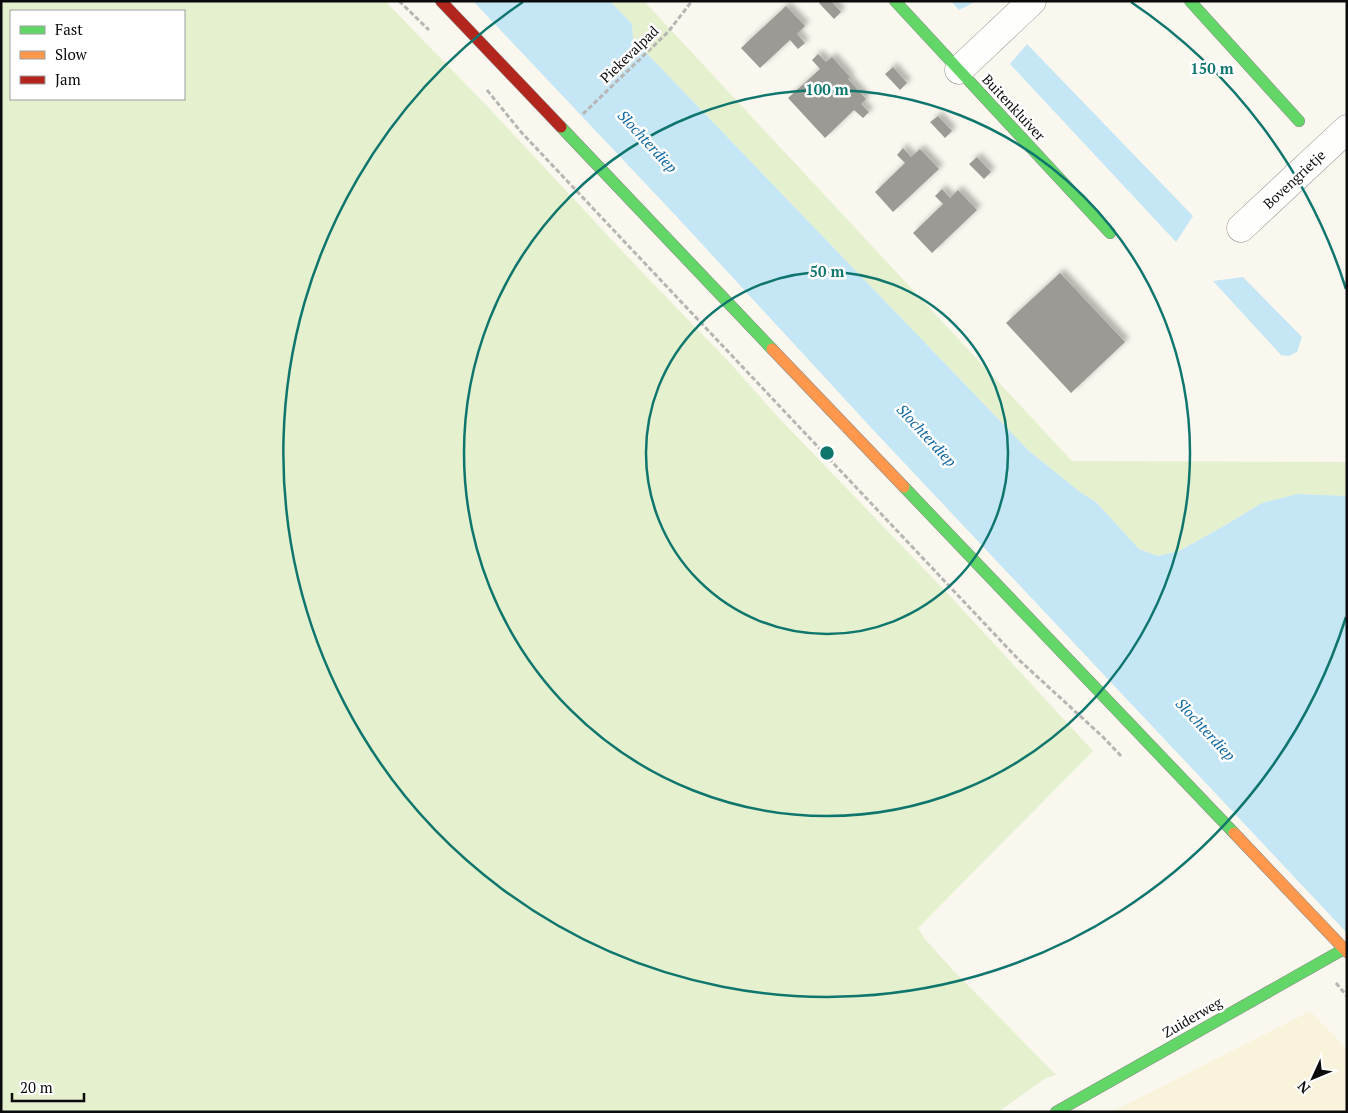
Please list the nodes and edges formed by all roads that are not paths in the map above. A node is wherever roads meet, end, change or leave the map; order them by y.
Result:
1 (441, 1) edge
2 (895, 1) edge
3 (1032, 1) edge
4 (1190, 1) edge
5 (960, 70) junction
6 (1299, 121) dead end
7 (1347, 129) edge
8 (1241, 228) dead end
9 (1110, 233) dead end
10 (1345, 951) edge
11 (1056, 1112) edge

1 - 10 street
2 - 5 street, Buitenkluiver
3 - 5 street
4 - 6 street
5 - 9 street, Buitenkluiver
7 - 8 street, Bovengrietje
10 - 11 street, Zuiderweg

